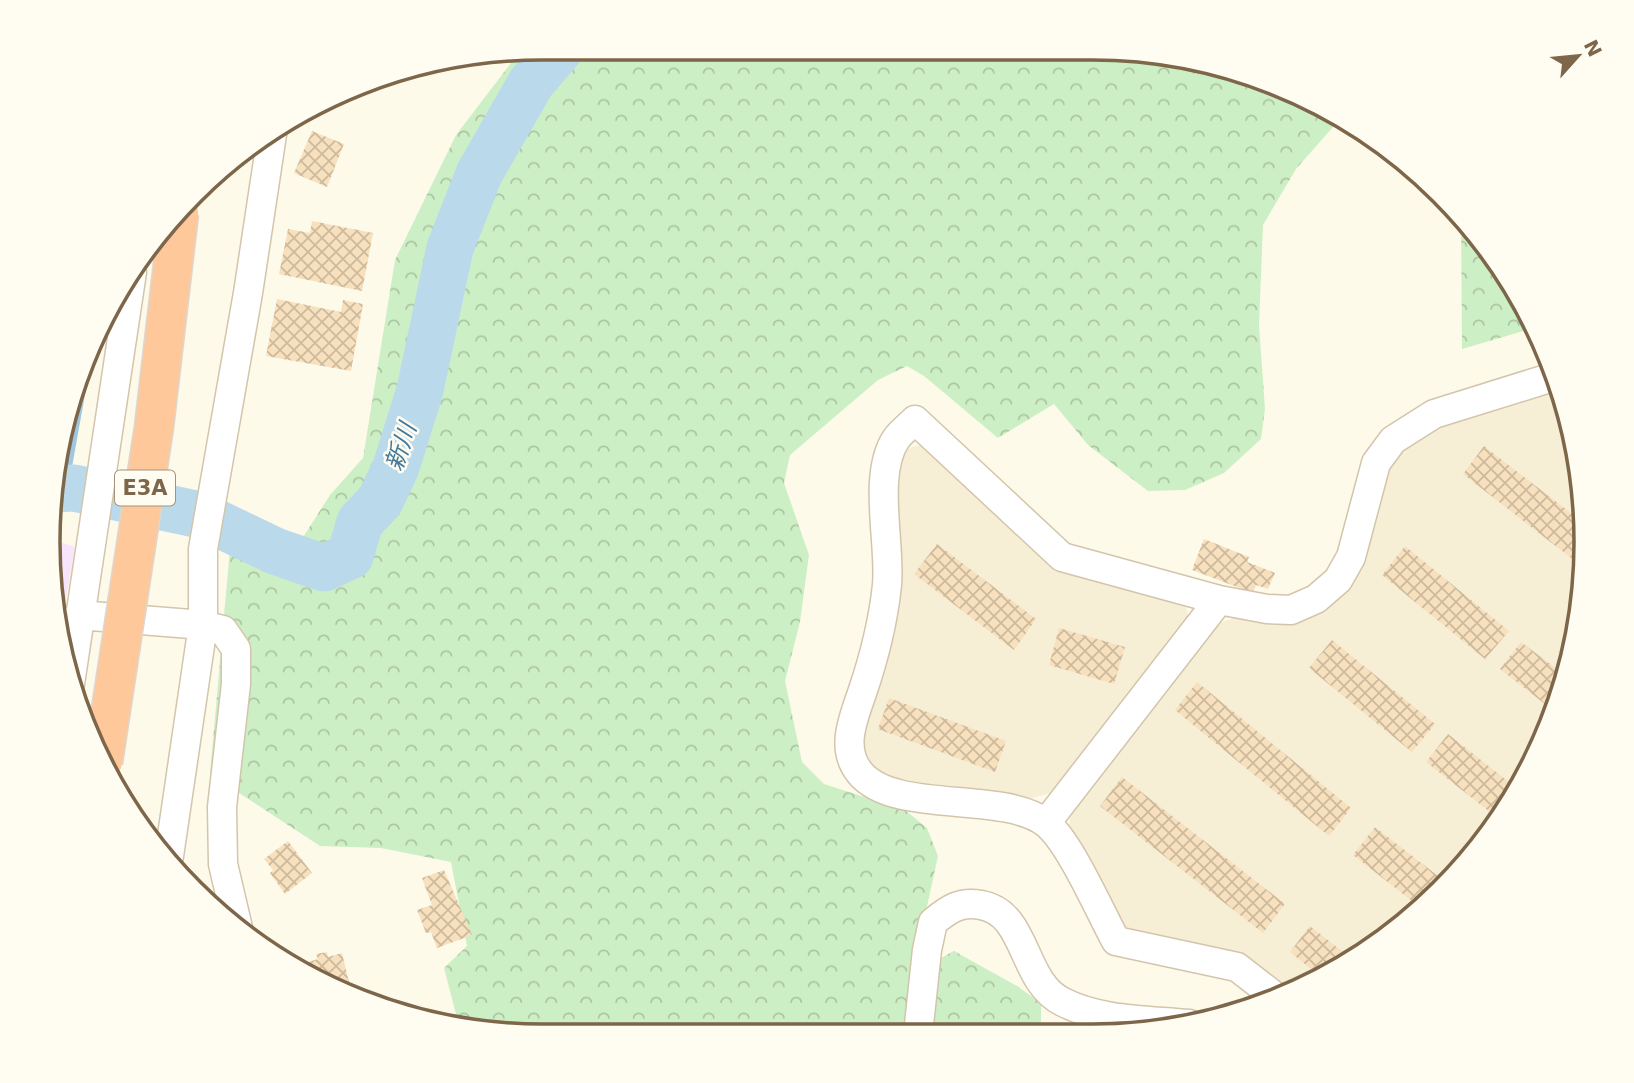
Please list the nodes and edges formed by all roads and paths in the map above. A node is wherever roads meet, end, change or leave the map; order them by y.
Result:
1 (270, 143) edge
2 (178, 226) edge
3 (129, 293) edge
4 (1546, 379) edge
5 (1219, 600) junction
6 (79, 615) junction
7 (203, 625) junction
8 (74, 656) edge
9 (105, 747) edge
10 (1046, 823) junction
11 (170, 848) edge
12 (234, 913) edge
13 (1267, 991) edge
14 (1150, 1019) edge
15 (919, 1024) edge

1 - 7 street
2 - 9 highway, E3A, bridge
3 - 6 street
4 - 5 street
5 - 10 street
5 - 10 street
6 - 7 street
6 - 8 street
7 - 11 street
7 - 12 street
10 - 13 street
14 - 15 street

